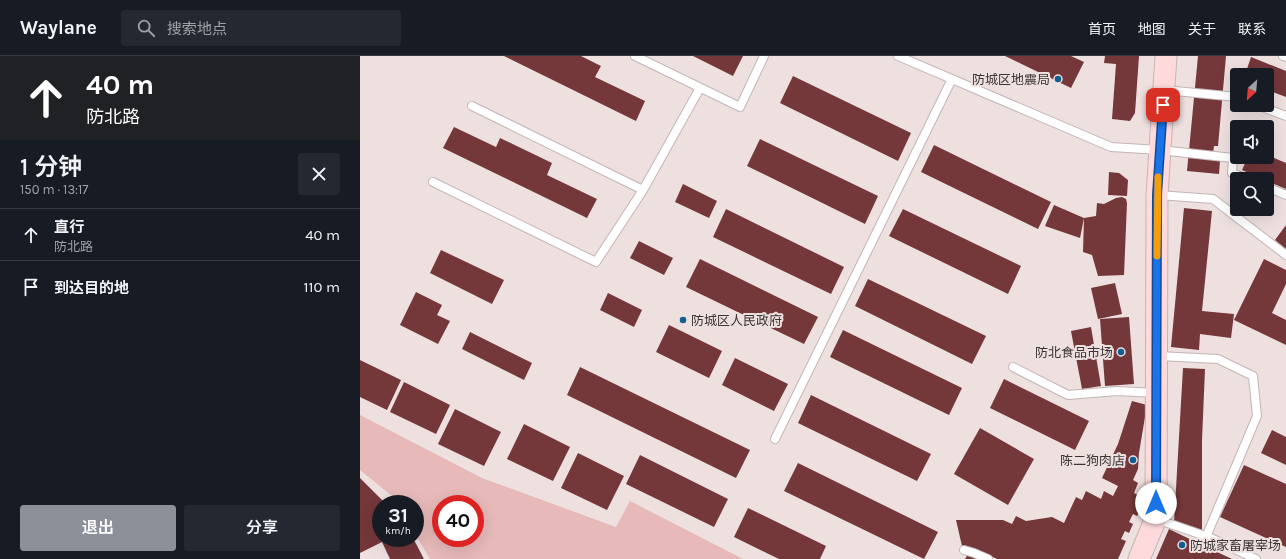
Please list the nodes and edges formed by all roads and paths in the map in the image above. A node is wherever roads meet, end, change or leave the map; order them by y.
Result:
1 (635, 56) edge
2 (764, 56) edge
3 (898, 56) edge
4 (1166, 56) edge
5 (952, 79) junction
6 (700, 88) junction
7 (1164, 90) junction
8 (1230, 96) edge
9 (472, 106) dead end
10 (1274, 111) edge
11 (1286, 116) edge
12 (1160, 150) junction
13 (1232, 172) edge
14 (433, 182) dead end
15 (644, 190) junction
16 (1274, 191) edge
17 (1157, 195) junction
18 (1286, 196) edge
19 (1286, 255) edge
20 (1157, 356) junction
21 (1014, 367) dead end
22 (1157, 393) junction
23 (775, 439) dead end
24 (1156, 518) junction
25 (1206, 537) junction
26 (964, 550) dead end
27 (988, 559) edge
28 (1139, 559) edge
29 (1256, 559) edge

1 - 6 lane
2 - 6 lane
3 - 5 lane
4 - 7 street
5 - 12 lane
5 - 23 lane
6 - 15 lane
7 - 8 lane
7 - 12 street
9 - 15 lane
10 - 11 lane
12 - 13 lane
12 - 17 street
14 - 15 lane
16 - 18 lane
17 - 19 lane
17 - 20 street
20 - 22 street
20 - 25 lane
21 - 22 lane
22 - 24 street
24 - 25 lane
24 - 28 street
25 - 29 lane
26 - 27 lane

